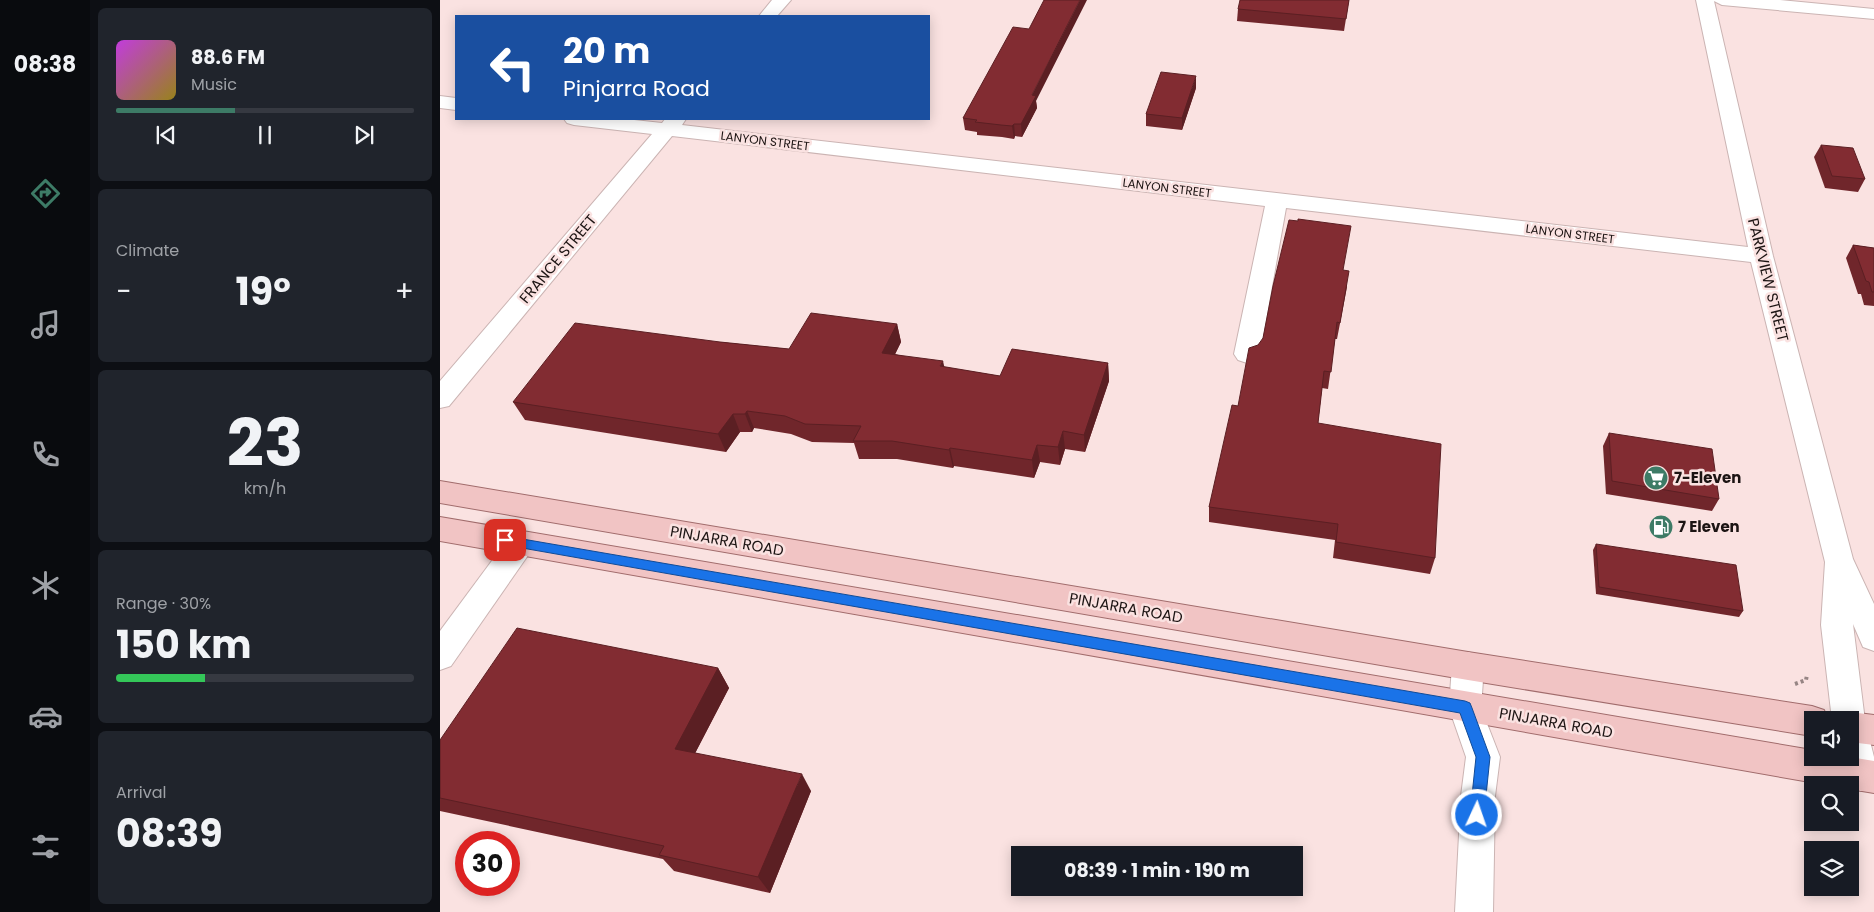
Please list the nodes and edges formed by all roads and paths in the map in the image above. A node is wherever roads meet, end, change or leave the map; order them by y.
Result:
1 (782, 0) edge
2 (1704, 0) edge
3 (1722, 0) edge
4 (1874, 14) edge
5 (769, 15) edge
6 (440, 102) edge
7 (455, 104) edge
8 (593, 120) edge
9 (671, 124) edge
10 (1276, 200) junction
11 (1761, 256) junction
12 (1247, 354) edge
13 (440, 399) edge
14 (440, 492) edge
15 (440, 529) edge
16 (521, 544) junction
17 (1838, 559) junction
18 (1874, 637) edge
19 (440, 656) edge
20 (1468, 666) junction
21 (1465, 708) junction
22 (1848, 711) edge
23 (1804, 720) edge
24 (1859, 728) edge
25 (1874, 730) edge
26 (1859, 752) edge
27 (1867, 776) edge
28 (1474, 912) edge

1 - 5 street
2 - 11 street, PARKVIEW STREET
3 - 4 street
6 - 7 street
8 - 9 street, LANYON STREET
9 - 10 street, LANYON STREET
9 - 13 street, FRANCE STREET
10 - 11 street, LANYON STREET
10 - 12 street
11 - 17 street, PARKVIEW STREET
14 - 20 main road, PINJARRA ROAD
15 - 16 main road, PINJARRA ROAD
16 - 19 street
16 - 21 main road, PINJARRA ROAD
17 - 18 street, PARKVIEW STREET
17 - 22 street, PARKVIEW STREET
20 - 21 street
20 - 23 main road, PINJARRA ROAD
21 - 27 main road, PINJARRA ROAD
21 - 28 street
24 - 25 main road
26 - 27 street

